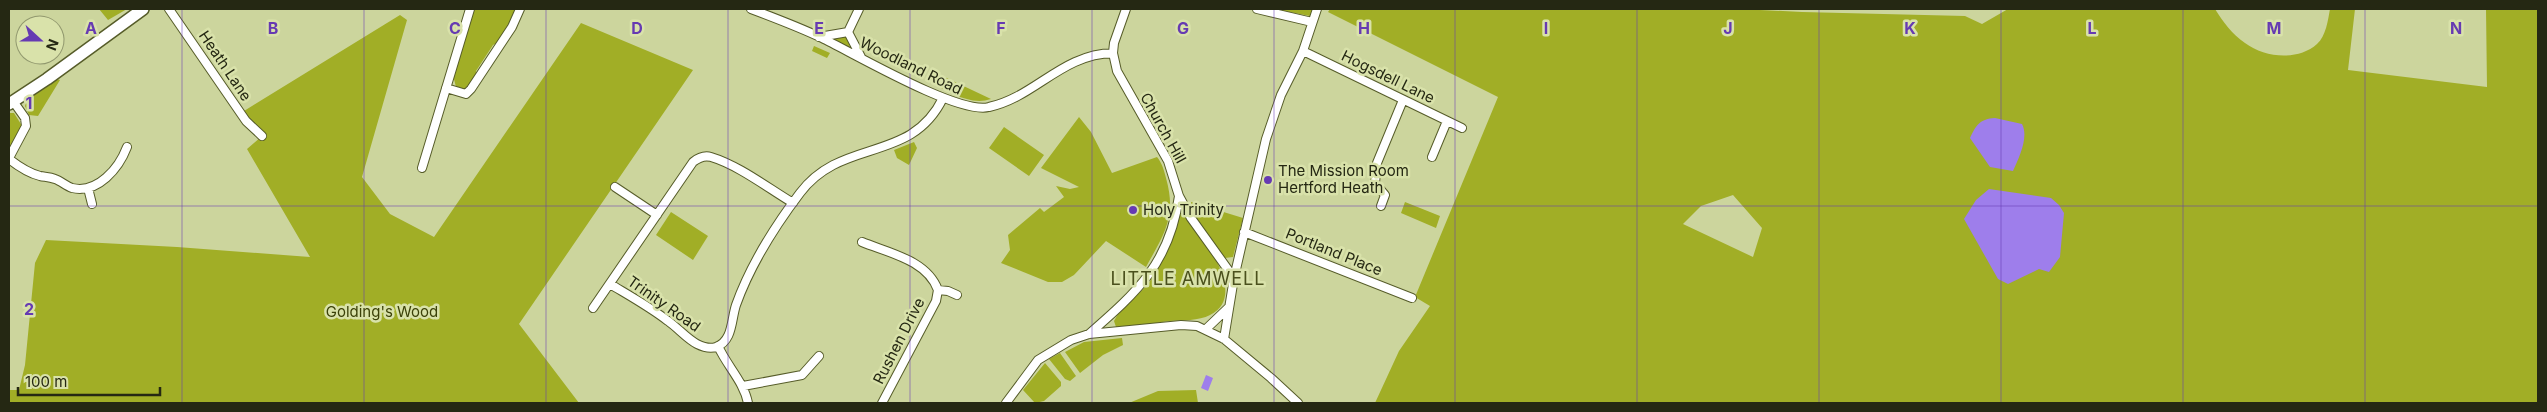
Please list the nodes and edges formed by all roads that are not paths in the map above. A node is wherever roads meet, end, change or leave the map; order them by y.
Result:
1 (143, 9) edge
2 (169, 9) edge
3 (470, 9) edge
4 (520, 9) edge
5 (751, 9) edge
6 (859, 9) edge
7 (1126, 9) edge
8 (1257, 9) edge
9 (1317, 9) edge
10 (1312, 22) junction
11 (848, 32) junction
12 (819, 37) junction
13 (1302, 51) junction
14 (1113, 53) junction
15 (861, 58) junction
16 (446, 88) junction
17 (943, 98) junction
18 (1403, 100) junction
19 (11, 102) edge
20 (1446, 121) junction
21 (1462, 128) dead end
22 (262, 136) dead end
23 (127, 148) dead end
24 (1432, 157) dead end
25 (9, 159) edge
26 (422, 168) dead end
27 (615, 187) dead end
28 (88, 188) junction
29 (1179, 196) junction
30 (792, 203) junction
31 (92, 204) dead end
32 (1381, 206) dead end
33 (657, 215) junction
34 (1244, 232) junction
35 (862, 242) dead end
36 (1234, 278) junction
37 (610, 284) junction
38 (938, 290) junction
39 (957, 295) dead end
40 (1412, 298) dead end
41 (594, 308) dead end
42 (1228, 308) junction
43 (1206, 329) junction
44 (1089, 334) junction
45 (1224, 339) junction
46 (718, 346) junction
47 (819, 356) dead end
48 (743, 386) junction
49 (748, 403) edge
50 (882, 403) edge
51 (1006, 403) edge
52 (1298, 403) edge

1 - 19 main road
2 - 22 street, Heath Lane
3 - 16 street
4 - 16 street
5 - 12 street, Woodland Road
6 - 11 street
7 - 14 street
8 - 10 street
9 - 10 street
10 - 13 street
11 - 12 street
11 - 15 street
12 - 15 street, Woodland Road
13 - 18 street, Hogsdell Lane
13 - 34 street
14 - 17 street, Woodland Road
14 - 29 street, Church Hill
15 - 17 street, Woodland Road
16 - 26 street
17 - 30 street
18 - 20 street, Hogsdell Lane
18 - 32 street
19 - 25 street
20 - 21 street, Hogsdell Lane
20 - 24 street
23 - 28 street
25 - 28 street
27 - 33 street
28 - 31 street
29 - 36 street, Church Hill
29 - 44 street
30 - 33 street, Trinity Road
30 - 46 street
33 - 37 street, Trinity Road
34 - 36 street
34 - 40 street, Portland Place
35 - 38 street, Rushen Drive
36 - 42 street
37 - 41 street, Trinity Road
37 - 46 street, Trinity Road
38 - 39 street, Rushen Drive
38 - 50 street, Rushen Drive
42 - 43 street
42 - 45 street
43 - 44 street
43 - 45 street
44 - 51 street
45 - 52 street
46 - 48 street
47 - 48 street
48 - 49 street

